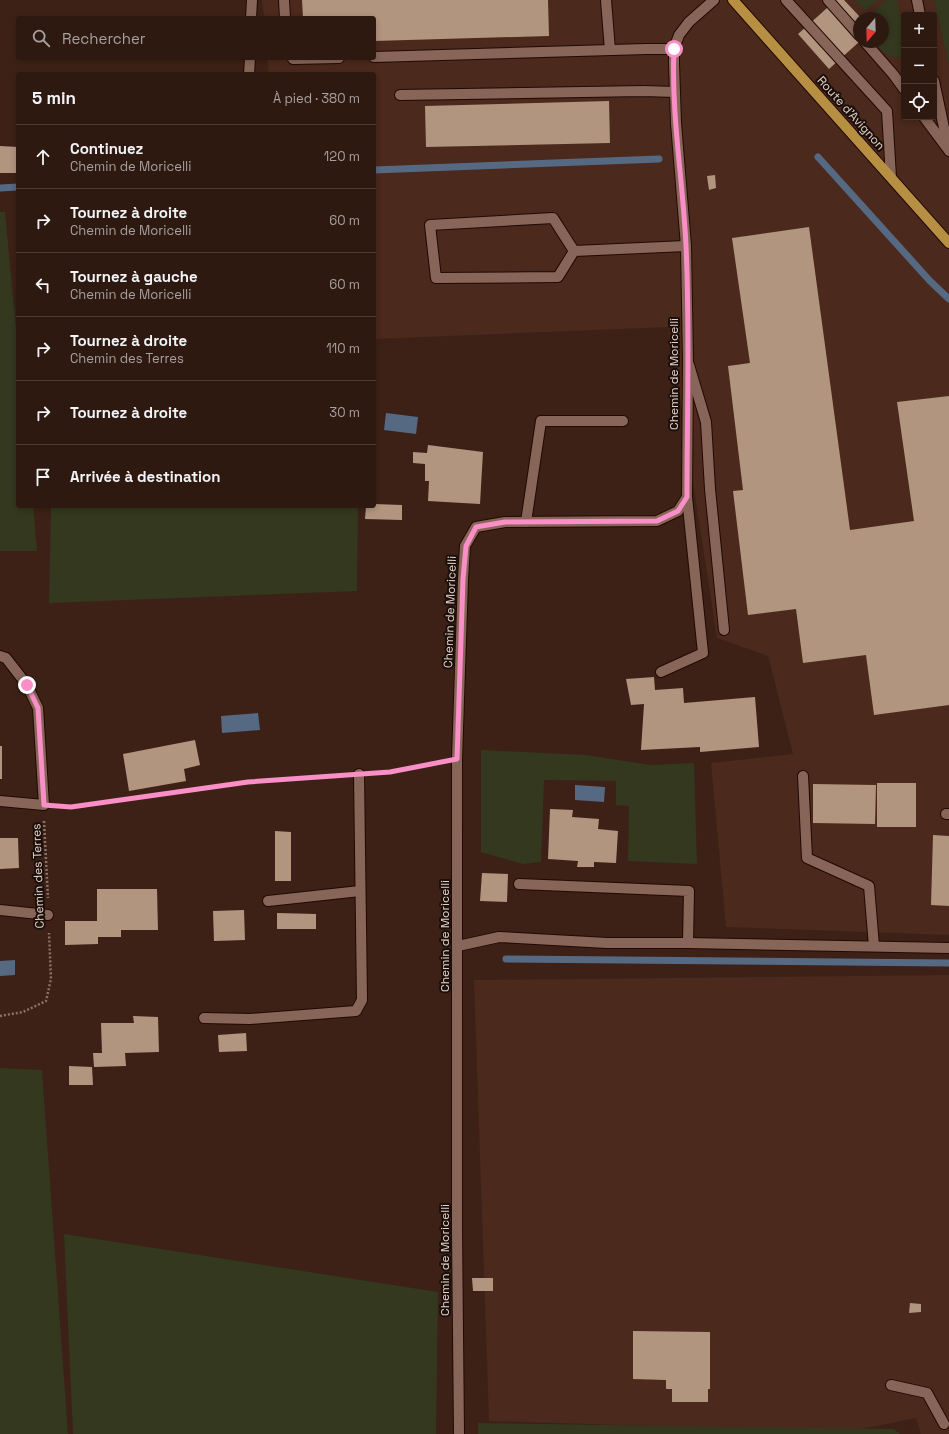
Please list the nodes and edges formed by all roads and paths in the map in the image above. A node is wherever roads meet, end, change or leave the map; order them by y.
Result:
1 (252, 0) edge
2 (284, 0) edge
3 (606, 0) edge
4 (714, 0) edge
5 (733, 0) edge
6 (786, 0) edge
7 (828, 0) edge
8 (917, 0) edge
9 (919, 12) edge
10 (252, 16) edge
11 (285, 16) edge
12 (853, 28) edge
13 (870, 48) edge
14 (674, 49) junction
15 (610, 50) junction
16 (376, 57) edge
17 (250, 60) edge
18 (249, 72) edge
19 (935, 84) edge
20 (901, 85) edge
21 (675, 92) junction
22 (400, 95) dead end
23 (926, 120) edge
24 (949, 151) edge
25 (891, 177) junction
26 (949, 243) edge
27 (686, 246) junction
28 (574, 251) junction
29 (688, 360) junction
30 (624, 420) dead end
31 (687, 497) junction
32 (526, 522) junction
33 (724, 630) dead end
34 (0, 656) edge
35 (661, 672) dead end
36 (457, 759) junction
37 (359, 774) junction
38 (803, 776) dead end
39 (0, 802) edge
40 (44, 805) junction
41 (519, 884) dead end
42 (360, 891) junction
43 (268, 901) dead end
44 (0, 910) edge
45 (48, 915) junction
46 (688, 943) junction
47 (458, 946) junction
48 (874, 946) junction
49 (949, 948) edge
50 (0, 1016) edge
51 (204, 1018) dead end
52 (891, 1385) dead end
53 (944, 1426) edge
54 (459, 1434) edge

1 - 10 street
2 - 11 street
3 - 15 street
4 - 14 street, Chemin de Moricelli
5 - 25 main road, Route d'Avignon
6 - 25 street
7 - 12 street
8 - 9 street
13 - 20 street
14 - 15 street
14 - 21 street, Chemin de Moricelli
15 - 16 street
17 - 18 street
19 - 24 street
21 - 22 street
21 - 27 street, Chemin de Moricelli
23 - 24 street
25 - 26 main road, Route d'Avignon
27 - 28 street
27 - 29 street, Chemin de Moricelli
28 - 28 street
29 - 31 street, Chemin de Moricelli
29 - 33 street
30 - 32 street
31 - 32 street, Chemin de Moricelli
31 - 35 street
32 - 36 street, Chemin de Moricelli
34 - 40 street
36 - 37 path, Chemin des Terres
36 - 47 street, Chemin de Moricelli
37 - 40 path, Chemin des Terres
37 - 42 street
38 - 48 street
39 - 40 street
40 - 45 path, Chemin des Terres
41 - 46 street
42 - 43 street
42 - 51 street
44 - 45 street
45 - 50 path, Chemin des Terres
46 - 47 street
46 - 48 street
47 - 54 street, Chemin de Moricelli
48 - 49 street
52 - 53 street

